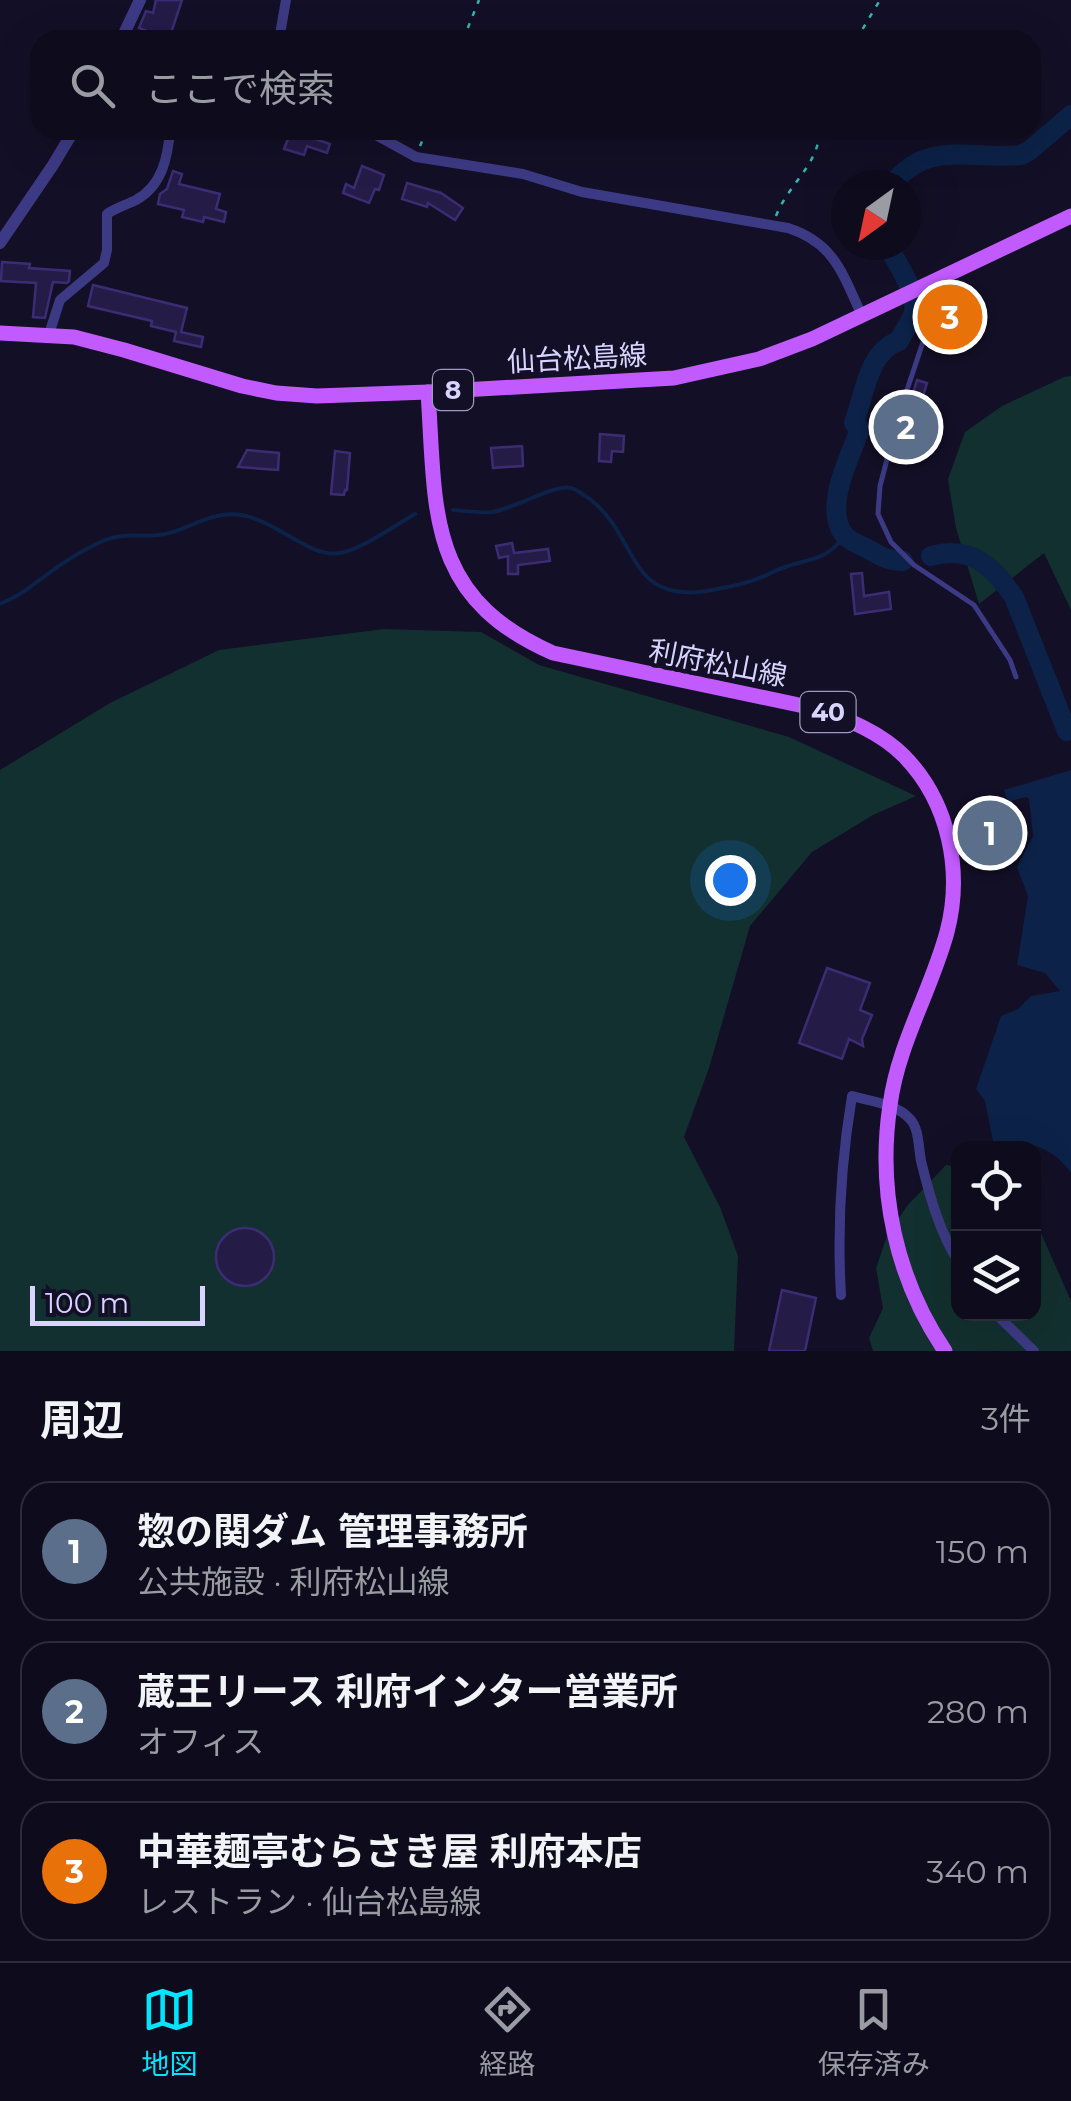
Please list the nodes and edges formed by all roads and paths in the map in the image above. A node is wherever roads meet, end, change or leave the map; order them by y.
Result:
1 (140, 0) edge
2 (286, 0) edge
3 (479, 0) edge
4 (880, 0) edge
5 (125, 30) edge
6 (281, 30) edge
7 (467, 30) edge
8 (862, 30) edge
9 (68, 140) edge
10 (169, 140) edge
11 (386, 140) edge
12 (423, 140) edge
13 (819, 140) edge
14 (416, 156) junction
15 (1071, 216) edge
16 (773, 225) junction
17 (0, 243) edge
18 (941, 278) junction
19 (862, 316) junction
20 (0, 333) edge
21 (49, 334) junction
22 (428, 392) junction
23 (1016, 678) dead end
24 (889, 1106) junction
25 (951, 1250) edge
26 (841, 1295) dead end
27 (1003, 1321) edge
28 (945, 1351) edge
29 (1034, 1351) edge

1 - 5 street
2 - 6 street
3 - 7 path
4 - 8 path
9 - 17 street
10 - 21 street
11 - 14 street
12 - 14 path
13 - 16 path
14 - 16 street
15 - 18 main road, 仙台松島線 / 8
16 - 19 street
18 - 19 main road, 仙台松島線 / 8
18 - 23 lane
19 - 22 main road, 仙台松島線 / 8
20 - 21 main road, 仙台松島線 / 8
21 - 22 main road, 仙台松島線 / 8
22 - 24 main road, 利府松山線 / 40
24 - 25 street
24 - 26 street
24 - 28 main road, 利府松山線 / 40
27 - 29 street

